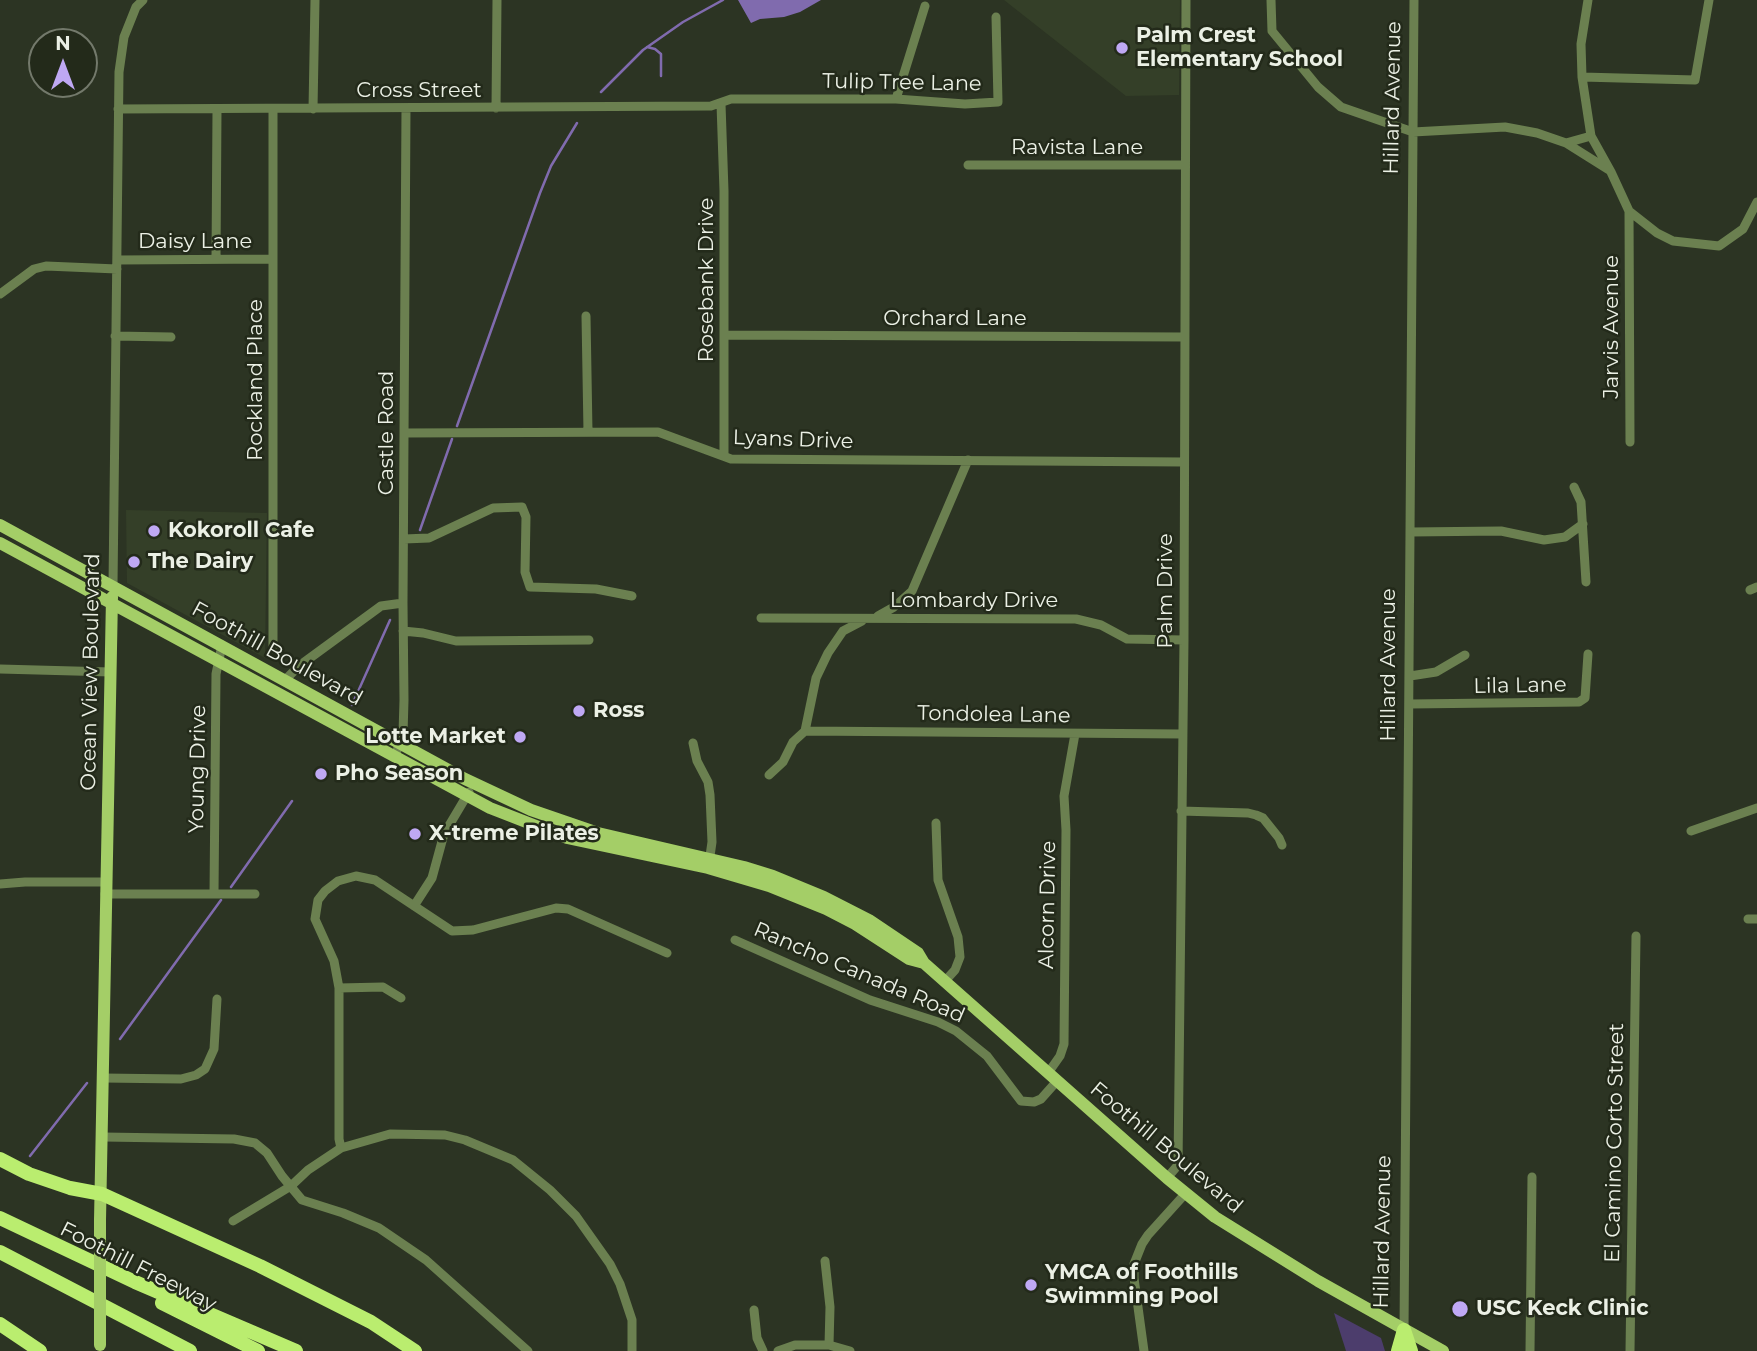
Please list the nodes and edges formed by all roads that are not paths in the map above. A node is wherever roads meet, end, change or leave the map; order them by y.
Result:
1 (143, 0) edge
2 (316, 0) edge
3 (497, 0) edge
4 (1186, 0) edge
5 (1271, 0) edge
6 (1414, 0) edge
7 (1588, 0) edge
8 (1709, 0) edge
9 (925, 6) dead end
10 (996, 17) dead end
11 (1582, 77) junction
12 (896, 99) junction
13 (720, 104) junction
14 (406, 108) junction
15 (496, 108) junction
16 (118, 109) junction
17 (313, 109) junction
18 (217, 110) junction
19 (274, 110) junction
20 (1413, 132) junction
21 (1591, 136) junction
22 (1566, 143) junction
23 (968, 165) dead end
24 (1185, 165) junction
25 (1611, 172) junction
26 (1757, 202) edge
27 (1629, 211) junction
28 (216, 259) junction
29 (274, 259) junction
30 (117, 264) junction
31 (0, 294) edge
32 (586, 316) dead end
33 (725, 335) junction
34 (115, 336) junction
35 (171, 337) dead end
36 (1184, 337) junction
37 (588, 432) junction
38 (404, 433) junction
39 (1630, 442) dead end
40 (724, 456) junction
41 (968, 460) junction
42 (1184, 462) junction
43 (1574, 487) dead end
44 (1583, 524) junction
45 (0, 525) edge
46 (1411, 532) junction
47 (404, 538) junction
48 (0, 543) edge
49 (1586, 582) dead end
50 (113, 586) junction
51 (632, 596) dead end
52 (111, 602) junction
53 (403, 603) junction
54 (761, 618) dead end
55 (873, 618) junction
56 (403, 631) junction
57 (589, 640) dead end
58 (1184, 640) junction
59 (222, 645) junction
60 (273, 649) dead end
61 (1465, 654) dead end
62 (1588, 654) dead end
63 (217, 661) junction
64 (0, 669) edge
65 (111, 672) junction
66 (1410, 676) junction
67 (285, 680) junction
68 (1410, 704) junction
69 (805, 731) junction
70 (1075, 734) junction
71 (1182, 734) junction
72 (401, 743) junction
73 (693, 743) dead end
74 (395, 756) junction
75 (769, 775) dead end
76 (474, 783) junction
77 (467, 796) junction
78 (1757, 808) edge
79 (1181, 811) junction
80 (936, 823) dead end
81 (1691, 831) dead end
82 (1282, 845) dead end
83 (629, 846) junction
84 (709, 864) junction
85 (0, 884) edge
86 (106, 888) junction
87 (214, 894) junction
88 (255, 894) dead end
89 (414, 906) junction
90 (1636, 936) dead end
91 (736, 940) dead end
92 (667, 953) dead end
93 (945, 981) junction
94 (339, 988) junction
95 (401, 998) dead end
96 (217, 999) dead end
97 (1052, 1077) junction
98 (103, 1078) junction
99 (103, 1137) junction
100 (341, 1148) junction
101 (0, 1159) edge
102 (1532, 1177) dead end
103 (1167, 1178) junction
104 (290, 1186) junction
105 (102, 1194) junction
106 (1185, 1194) junction
107 (0, 1219) edge
108 (233, 1221) dead end
109 (0, 1252) edge
110 (825, 1261) dead end
111 (754, 1310) dead end
112 (0, 1324) edge
113 (142, 1327) junction
114 (1404, 1331) junction
115 (829, 1345) junction
116 (100, 1348) edge
117 (40, 1351) edge
118 (166, 1351) edge
119 (190, 1351) edge
120 (258, 1351) edge
121 (296, 1351) edge
122 (415, 1351) edge
123 (528, 1351) edge
124 (632, 1351) edge
125 (763, 1351) edge
126 (778, 1351) edge
127 (850, 1351) edge
128 (1144, 1351) edge
129 (1398, 1351) edge
130 (1411, 1351) edge
131 (1443, 1351) edge
132 (1530, 1351) edge
133 (1630, 1351) edge

1 - 16 street, Ocean View Boulevard
2 - 17 street
3 - 15 street
4 - 24 street, Palm Drive
5 - 20 street
6 - 20 street, Hillard Avenue
7 - 11 street
8 - 11 street
9 - 12 street
10 - 12 street, Tulip Tree Lane
11 - 21 street
12 - 13 street, Tulip Tree Lane
13 - 15 street, Cross Street
13 - 33 street, Rosebank Drive
14 - 15 street, Cross Street
14 - 17 street, Cross Street
14 - 38 street, Castle Road
16 - 18 street, Cross Street
16 - 30 street, Ocean View Boulevard
17 - 19 street, Cross Street
18 - 19 street, Cross Street
18 - 28 street
19 - 29 street, Rockland Place
20 - 22 street
20 - 46 street, Hillard Avenue
21 - 22 street
21 - 25 street
22 - 25 street
23 - 24 street, Ravista Lane
24 - 36 street, Palm Drive
25 - 27 street
26 - 27 street
27 - 39 street, Jarvis Avenue
28 - 29 street, Daisy Lane
28 - 30 street, Daisy Lane
29 - 60 street, Rockland Place
30 - 31 street, Daisy Lane
30 - 34 street, Ocean View Boulevard
32 - 37 street
33 - 36 street, Orchard Lane
33 - 40 street, Rosebank Drive
34 - 35 street
34 - 50 street, Ocean View Boulevard
36 - 42 street, Palm Drive
37 - 38 street, Lyans Drive
37 - 40 street, Lyans Drive
38 - 47 street, Castle Road
40 - 41 street, Lyans Drive
41 - 42 street, Lyans Drive
41 - 55 street
42 - 58 street, Palm Drive
43 - 44 street
44 - 46 street
44 - 49 street
45 - 50 main road, Foothill Boulevard
46 - 66 street, Hillard Avenue
47 - 51 street
47 - 53 street, Castle Road
48 - 52 main road, Foothill Boulevard
50 - 52 main road, Ocean View Boulevard
50 - 59 main road, Foothill Boulevard
52 - 63 main road, Foothill Boulevard
52 - 65 main road, Ocean View Boulevard
53 - 56 street, Castle Road
53 - 67 street
54 - 55 street, Lombardy Drive
55 - 58 street, Lombardy Drive
55 - 69 street
56 - 57 street
56 - 72 street, Castle Road
58 - 71 street, Palm Drive
59 - 63 street, Young Drive
59 - 67 main road, Foothill Boulevard
61 - 66 street
62 - 68 street, Lila Lane
63 - 74 main road, Foothill Boulevard
63 - 87 street, Young Drive
64 - 65 street
65 - 86 main road, Ocean View Boulevard
66 - 68 street, Hillard Avenue
67 - 72 main road, Foothill Boulevard
68 - 114 street, Hillard Avenue
69 - 70 street, Tondolea Lane
69 - 75 street
70 - 71 street, Tondolea Lane
70 - 97 street, Alcorn Drive
71 - 79 street, Palm Drive
72 - 74 street, Castle Road
72 - 76 main road, Foothill Boulevard
73 - 84 street
74 - 77 main road, Foothill Boulevard
76 - 77 street
76 - 83 main road, Foothill Boulevard
77 - 83 main road, Foothill Boulevard
77 - 89 street
78 - 81 street
79 - 82 street
79 - 103 street, Palm Drive
80 - 93 street
83 - 84 main road, Foothill Boulevard
84 - 93 main road, Foothill Boulevard
85 - 86 street
86 - 87 street
86 - 98 main road, Ocean View Boulevard
87 - 88 street
89 - 92 street
89 - 94 street
90 - 133 street, El Camino Corto Street
91 - 97 street, Rancho Canada Road
93 - 97 main road, Foothill Boulevard
94 - 95 street
94 - 100 street
96 - 98 street
97 - 103 main road, Foothill Boulevard
98 - 99 main road, Ocean View Boulevard
99 - 104 street
99 - 105 main road, Ocean View Boulevard
100 - 104 street
100 - 124 street
101 - 105 highway
102 - 132 street
103 - 106 main road, Foothill Boulevard
104 - 108 street
104 - 123 street
105 - 116 main road, Ocean View Boulevard, bridge
105 - 122 highway
106 - 114 main road, Foothill Boulevard
106 - 128 street
107 - 120 highway, Foothill Freeway
107 - 121 highway
109 - 113 highway
110 - 115 street
111 - 125 street
112 - 117 highway
113 - 118 highway
113 - 119 highway
114 - 129 highway, Hillard Avenue
114 - 130 highway, Hillard Avenue
114 - 131 main road, Foothill Boulevard
115 - 126 street
115 - 127 street

